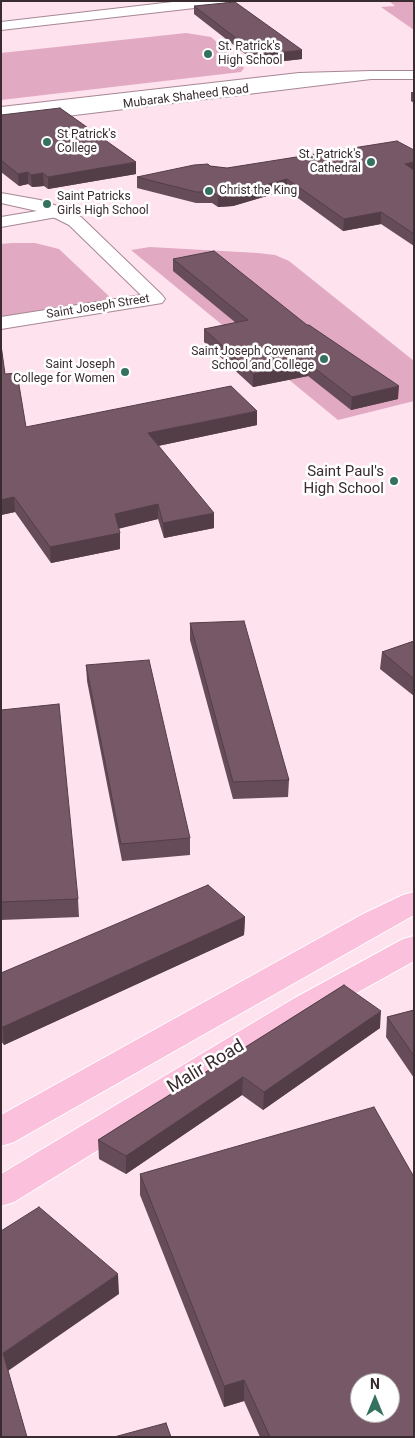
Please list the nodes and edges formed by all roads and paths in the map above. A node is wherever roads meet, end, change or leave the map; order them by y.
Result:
1 (221, 1) edge
2 (1, 26) edge
3 (414, 74) edge
4 (371, 75) junction
5 (1, 112) edge
6 (1, 119) edge
7 (1, 198) edge
8 (57, 212) junction
9 (1, 222) edge
10 (1, 322) edge
11 (414, 902) edge
12 (414, 947) edge
13 (1, 1132) edge
14 (1, 1192) edge

1 - 2 street
3 - 4 street, Mubarak Shaheed Road
4 - 5 street, Mubarak Shaheed Road
4 - 6 street, Mubarak Shaheed Road
7 - 8 street
8 - 9 street
8 - 10 street, Saint Joseph Street
11 - 13 main road
12 - 14 main road, Malir Road

